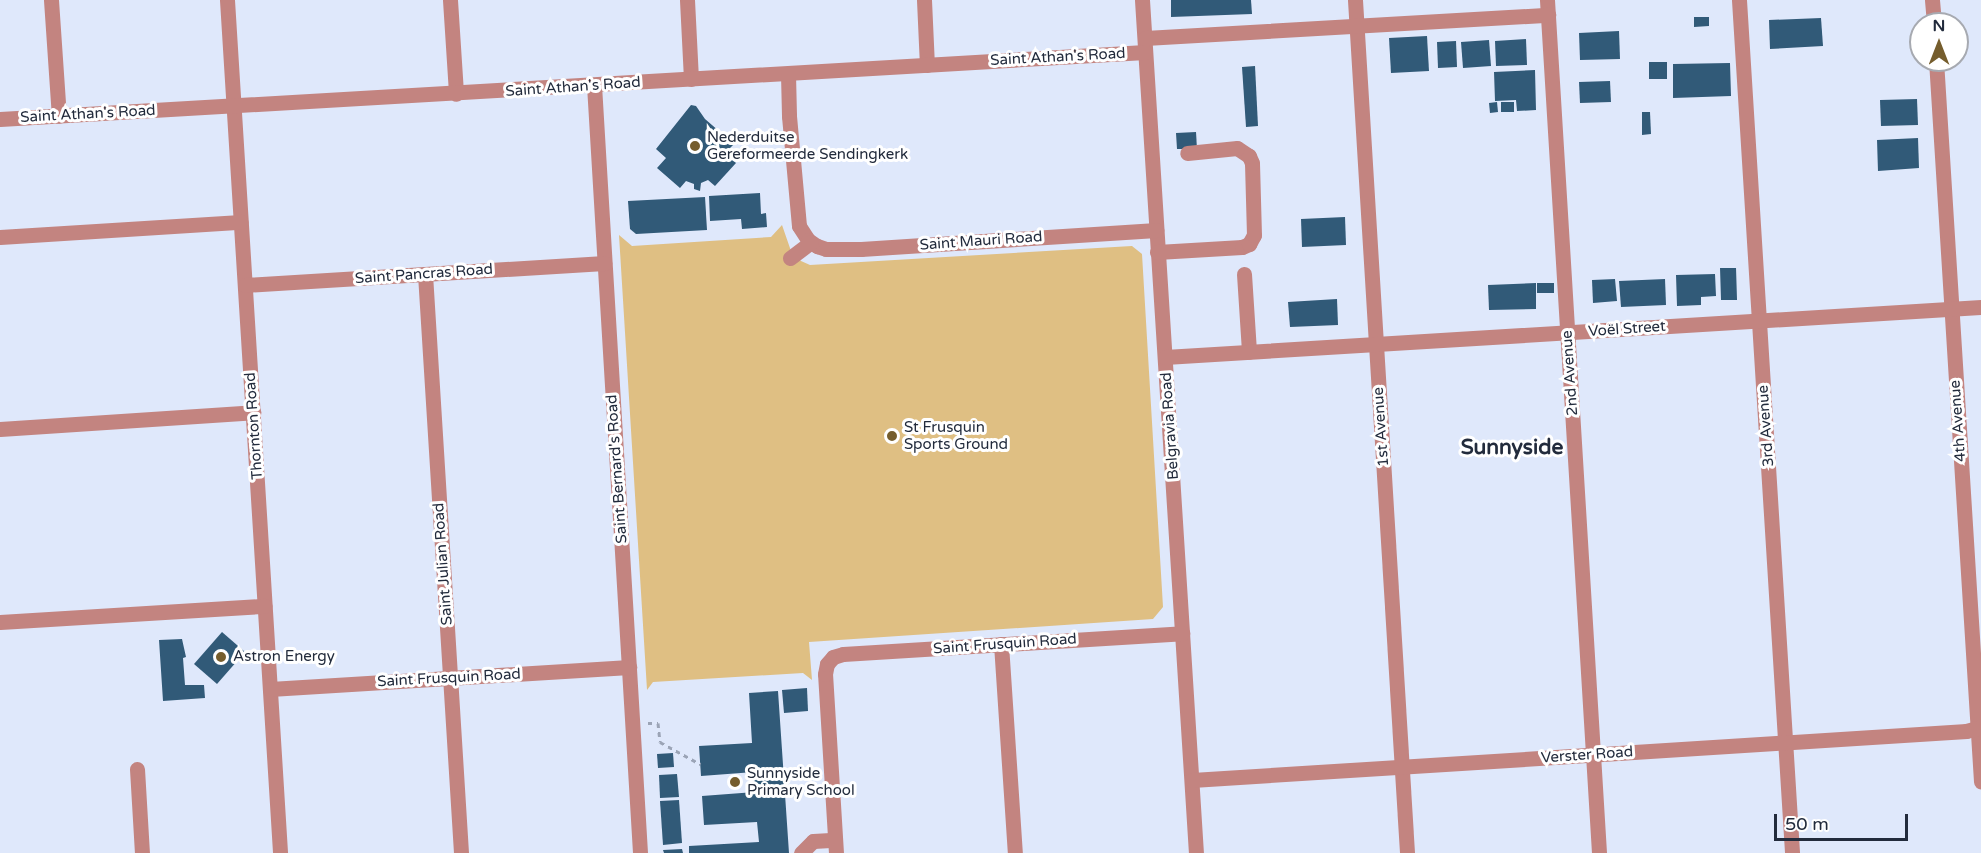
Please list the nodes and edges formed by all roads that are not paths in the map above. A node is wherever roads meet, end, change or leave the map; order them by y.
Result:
1 (51, 0) edge
2 (227, 0) edge
3 (450, 0) edge
4 (687, 0) edge
5 (924, 0) edge
6 (1142, 0) edge
7 (1355, 0) edge
8 (1739, 0) edge
9 (1547, 7) edge
10 (1357, 26) junction
11 (1145, 45) junction
12 (927, 65) junction
13 (1937, 72) edge
14 (788, 74) junction
15 (691, 80) junction
16 (594, 85) junction
17 (456, 94) junction
18 (233, 106) junction
19 (59, 116) junction
20 (0, 119) edge
21 (1186, 153) dead end
22 (241, 222) junction
23 (1156, 230) junction
24 (0, 237) edge
25 (809, 241) junction
26 (1157, 252) junction
27 (790, 258) dead end
28 (604, 263) junction
29 (425, 274) junction
30 (1244, 274) dead end
31 (245, 285) junction
32 (1981, 307) edge
33 (1951, 309) junction
34 (1759, 321) junction
35 (1567, 332) junction
36 (1375, 344) junction
37 (1249, 352) junction
38 (1165, 357) junction
39 (253, 412) junction
40 (0, 429) edge
41 (265, 606) junction
42 (0, 622) edge
43 (1182, 633) junction
44 (1001, 644) junction
45 (629, 668) junction
46 (450, 678) junction
47 (270, 689) junction
48 (1979, 728) edge
49 (1785, 743) junction
50 (1593, 755) junction
51 (1402, 767) junction
52 (137, 769) dead end
53 (1192, 780) junction
54 (1981, 782) edge
55 (835, 847) edge
56 (142, 853) edge
57 (280, 853) edge
58 (461, 853) edge
59 (640, 853) edge
60 (801, 853) edge
61 (1015, 853) edge
62 (1196, 853) edge
63 (1407, 853) edge
64 (1599, 853) edge
65 (1792, 853) edge

1 - 19 street
2 - 18 street, Thornton Road
3 - 17 street
4 - 15 street
5 - 12 street
6 - 11 street, Belgravia Road
7 - 10 street, 1st Avenue
8 - 34 street, 3rd Avenue
9 - 10 street, Saint Athan's Road
9 - 35 street, 2nd Avenue
10 - 11 street, Saint Athan's Road
10 - 36 street, 1st Avenue
11 - 12 street, Saint Athan's Road
11 - 23 street, Belgravia Road
12 - 14 street, Saint Athan's Road
13 - 33 street, 4th Avenue
14 - 15 street, Saint Athan's Road
14 - 25 street
15 - 16 street, Saint Athan's Road
16 - 17 street, Saint Athan's Road
16 - 28 street, Saint Bernard's Road
17 - 18 street, Saint Athan's Road
18 - 19 street, Saint Athan's Road
18 - 22 street, Thornton Road
19 - 20 street, Saint Athan's Road
21 - 26 street
22 - 24 street
22 - 31 street, Thornton Road
23 - 25 street, Saint Mauri Road
23 - 26 street, Belgravia Road
25 - 27 street
26 - 38 street, Belgravia Road
28 - 29 street, Saint Pancras Road
28 - 45 street, Saint Bernard's Road
29 - 31 street, Saint Pancras Road
29 - 46 street, Saint Julian Road
30 - 37 street
31 - 39 street, Thornton Road
32 - 33 street, Voël Street
33 - 34 street, Voël Street
33 - 48 street, 4th Avenue
34 - 35 street, Voël Street
34 - 49 street, 3rd Avenue
35 - 36 street, Voël Street
35 - 50 street, 2nd Avenue
36 - 37 street, Voël Street
36 - 51 street, 1st Avenue
37 - 38 street, Voël Street
38 - 43 street, Belgravia Road
39 - 40 street
39 - 41 street, Thornton Road
41 - 42 street
41 - 47 street, Thornton Road
43 - 44 street, Saint Frusquin Road
43 - 53 street, Belgravia Road
44 - 55 street, Saint Frusquin Road
44 - 61 street
45 - 46 street, Saint Frusquin Road
45 - 59 street, Saint Bernard's Road
46 - 47 street, Saint Frusquin Road
46 - 58 street, Saint Julian Road
47 - 57 street, Thornton Road
48 - 49 street, Verster Road
48 - 54 street, 4th Avenue
49 - 50 street, Verster Road
49 - 65 street, 3rd Avenue
50 - 51 street, Verster Road
50 - 64 street, 2nd Avenue
51 - 53 street, Verster Road
51 - 63 street, 1st Avenue
52 - 56 street
53 - 62 street, Belgravia Road
55 - 60 street

